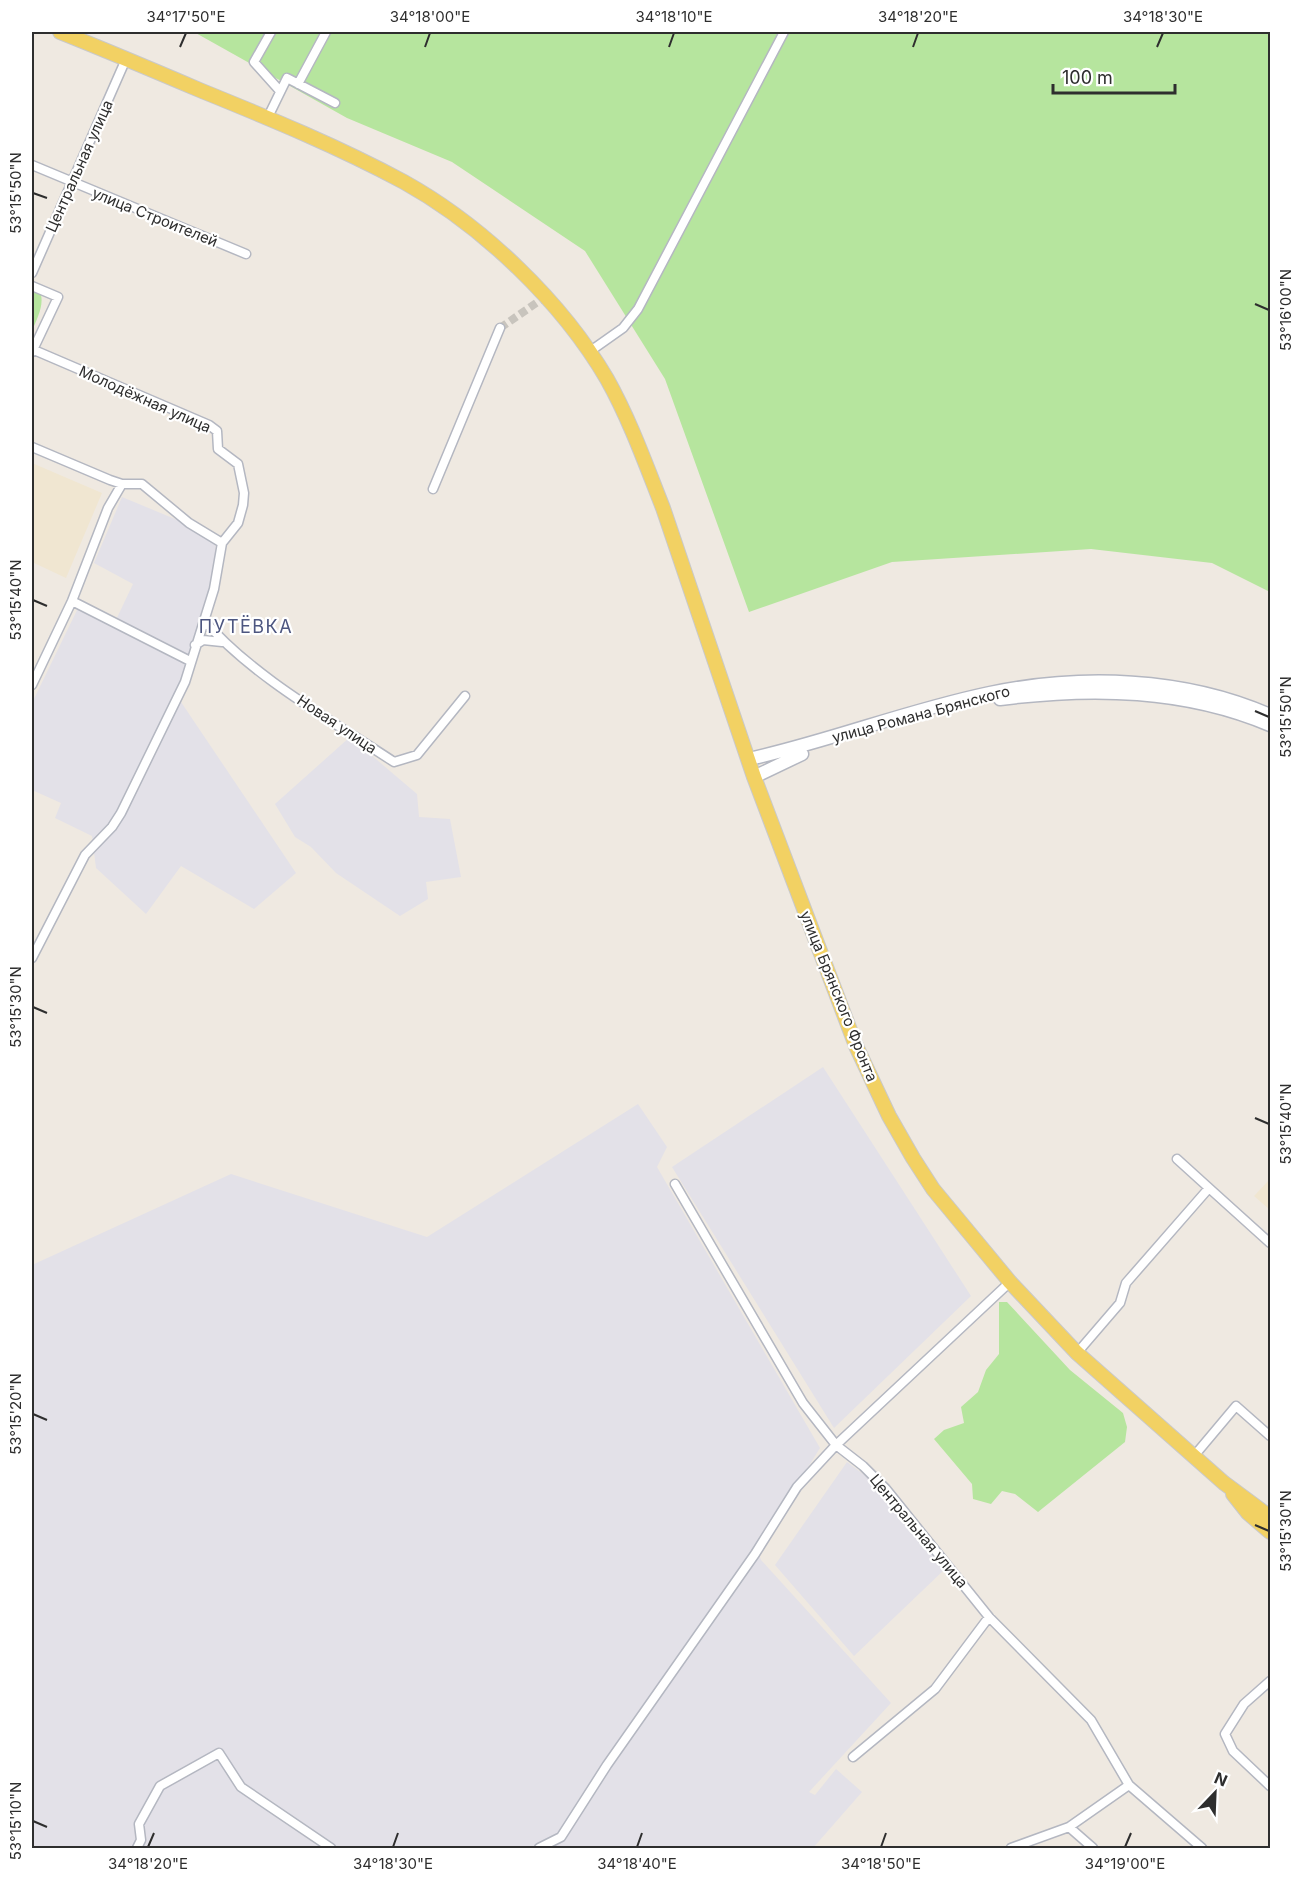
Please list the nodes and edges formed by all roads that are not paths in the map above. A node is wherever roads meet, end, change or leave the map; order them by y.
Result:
1 (60, 32) edge
2 (271, 32) edge
3 (326, 32) edge
4 (784, 32) edge
5 (126, 59) junction
6 (298, 84) junction
7 (280, 91) junction
8 (335, 102) dead end
9 (268, 117) junction
10 (32, 165) edge
11 (72, 182) junction
12 (246, 254) dead end
13 (32, 273) edge
14 (32, 286) edge
15 (500, 328) tunnel mouth
16 (33, 352) edge
17 (589, 352) junction
18 (32, 447) edge
19 (122, 484) junction
20 (433, 489) dead end
21 (222, 543) junction
22 (72, 601) junction
23 (204, 620) junction
24 (222, 642) junction
25 (195, 645) junction
26 (190, 661) junction
27 (32, 685) edge
28 (465, 696) dead end
29 (1270, 715) edge
30 (1270, 725) edge
31 (749, 759) junction
32 (754, 777) junction
33 (32, 958) edge
34 (1177, 1159) dead end
35 (675, 1184) dead end
36 (1209, 1188) junction
37 (1270, 1243) edge
38 (1010, 1282) junction
39 (1077, 1353) junction
40 (1270, 1436) edge
41 (836, 1445) junction
42 (1194, 1456) junction
43 (1224, 1483) junction
44 (1270, 1517) edge
45 (1270, 1532) edge
46 (989, 1617) junction
47 (1270, 1681) edge
48 (853, 1757) dead end
49 (1129, 1785) junction
50 (1270, 1786) edge
51 (1069, 1827) junction
52 (1034, 1844) edge
53 (137, 1848) edge
54 (331, 1848) edge
55 (539, 1848) edge
56 (1011, 1848) edge
57 (1094, 1848) edge
58 (1202, 1848) edge

1 - 5 main road, улица Брянского Фронта
2 - 7 street
3 - 6 street
4 - 17 street
5 - 9 main road, улица Брянского Фронта
5 - 11 street, Центральная улица
6 - 7 street
6 - 8 street
7 - 9 street
9 - 17 main road, улица Брянского Фронта
10 - 11 street, улица Строителей
11 - 12 street, улица Строителей
11 - 13 street, Центральная улица
14 - 16 street
15 - 20 street
16 - 21 street, Молодёжная улица
17 - 31 main road, улица Брянского Фронта
18 - 19 street
19 - 21 street
19 - 22 street
21 - 23 street
22 - 26 street
22 - 27 street
23 - 24 street, Новая улица
23 - 25 street
24 - 25 street
24 - 28 street, Новая улица
25 - 26 street
26 - 33 street
29 - 31 main road, улица Романа Брянского
30 - 32 main road, улица Романа Брянского
31 - 32 main road, улица Брянского Фронта
32 - 38 main road, улица Брянского Фронта
34 - 36 street
35 - 41 street, Центральная улица
36 - 37 street
36 - 39 street
38 - 39 main road, улица Брянского Фронта
38 - 41 street
39 - 42 main road, улица Брянского Фронта
40 - 42 street
41 - 46 street, Центральная улица
41 - 55 street
42 - 43 main road, улица Брянского Фронта
43 - 44 main road, улица Брянского Фронта
43 - 45 main road, улица Брянского Фронта
46 - 48 street
46 - 49 street, Центральная улица
47 - 50 street
49 - 51 street
49 - 58 street, Центральная улица
51 - 52 street
51 - 57 street
52 - 56 street
53 - 54 street

